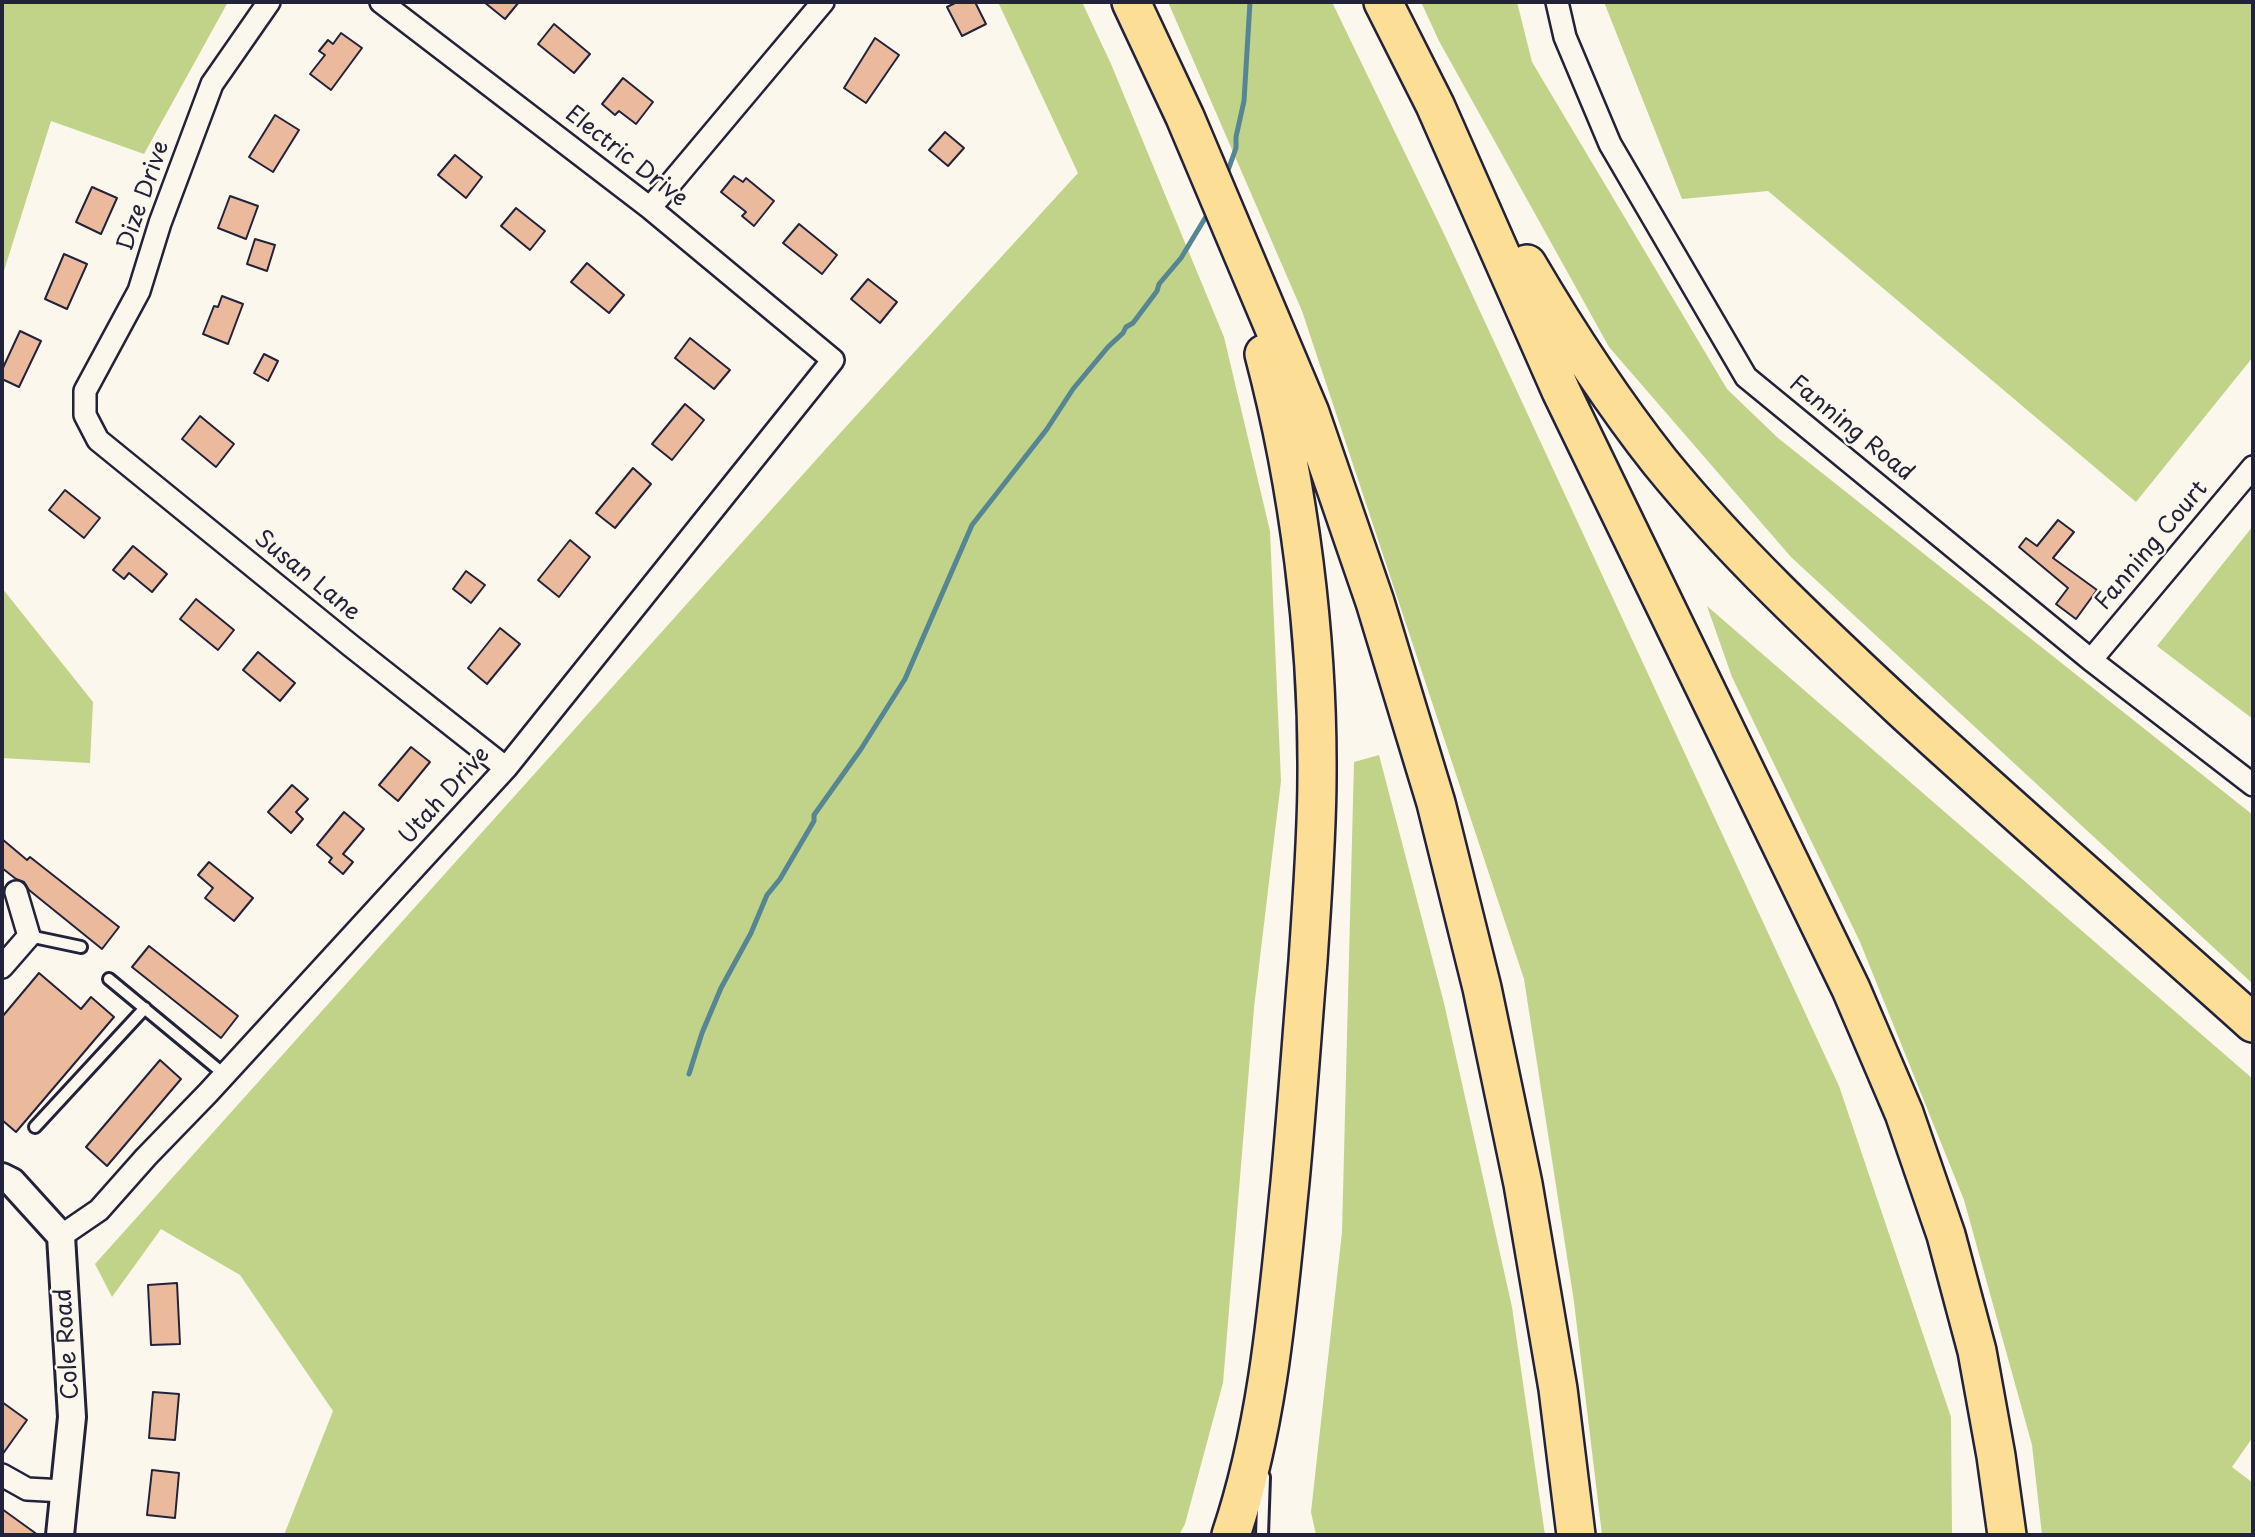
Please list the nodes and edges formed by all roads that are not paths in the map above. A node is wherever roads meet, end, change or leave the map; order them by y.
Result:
1 (269, 2) edge
2 (381, 2) edge
3 (823, 2) edge
4 (1131, 2) edge
5 (1384, 2) edge
6 (1557, 2) edge
7 (1435, 106) junction
8 (1185, 117) junction
9 (650, 208) junction
10 (833, 360) joint
11 (85, 415) joint
12 (2253, 467) edge
13 (2091, 660) junction
14 (506, 768) junction
15 (2253, 785) edge
16 (16, 892) dead end
17 (29, 936) junction
18 (81, 947) dead end
19 (2, 967) edge
20 (109, 979) dead end
21 (145, 1008) junction
22 (2253, 1023) edge
23 (225, 1075) junction
24 (35, 1127) dead end
25 (2, 1177) edge
26 (61, 1237) junction
27 (1266, 1390) junction
28 (1264, 1456) dead end
29 (1264, 1469) dead end
30 (2, 1475) edge
31 (64, 1491) junction
32 (60, 1535) edge
33 (1231, 1535) edge
34 (1262, 1535) edge
35 (1576, 1535) edge
36 (2007, 1535) edge

1 - 11 street, Dize Drive
2 - 9 street, Electric Drive
3 - 9 street
4 - 8 highway
5 - 7 highway
6 - 13 street, Fanning Road
7 - 22 highway
7 - 36 highway
8 - 27 highway
8 - 35 highway
9 - 10 street, Electric Drive
10 - 14 street, Utah Drive
11 - 14 street, Susan Lane
12 - 13 street, Fanning Court
13 - 15 street, Fanning Road
14 - 23 street, Utah Drive
16 - 17 street
17 - 18 lane
17 - 19 street
20 - 21 lane
21 - 23 lane
21 - 24 lane
23 - 26 street, Utah Drive
25 - 26 street
26 - 31 street, Cole Road
27 - 28 lane
27 - 33 highway
29 - 34 lane
30 - 31 street
31 - 32 street, Cole Road

